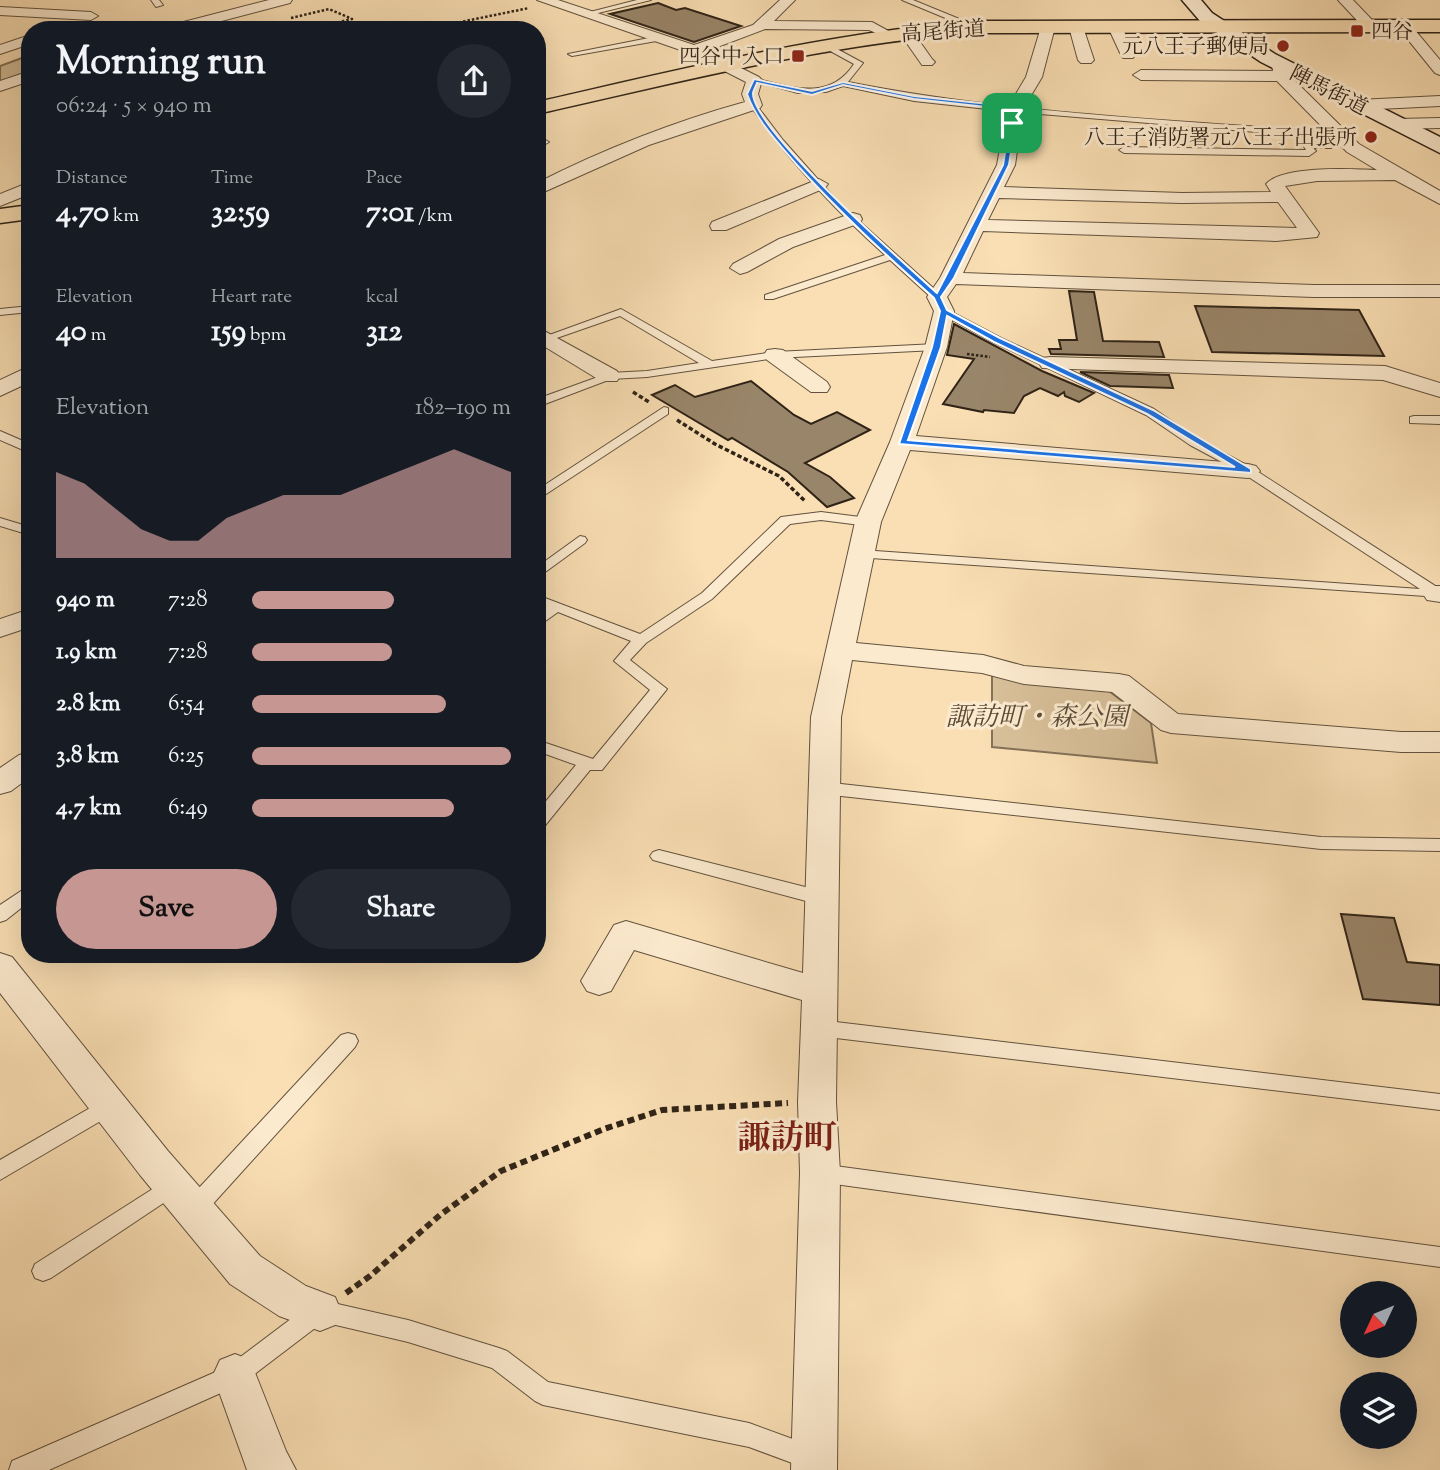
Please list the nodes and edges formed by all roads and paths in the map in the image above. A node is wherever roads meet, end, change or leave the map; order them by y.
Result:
1 (285, 0) edge
2 (647, 0) edge
3 (788, 0) edge
4 (906, 0) edge
5 (1191, 0) edge
6 (1345, 0) edge
7 (549, 2) edge
8 (260, 6) junction
9 (0, 11) edge
10 (590, 13) junction
11 (76, 21) edge
12 (200, 21) edge
13 (344, 21) edge
14 (461, 21) edge
15 (763, 25) junction
16 (1370, 26) junction
17 (1404, 26) junction
18 (1440, 26) edge
19 (975, 27) junction
20 (1048, 27) junction
21 (1076, 27) junction
22 (1115, 27) junction
23 (1223, 28) junction
24 (897, 33) junction
25 (0, 34) edge
26 (659, 38) junction
27 (21, 39) edge
28 (21, 42) edge
29 (825, 45) junction
30 (0, 50) edge
31 (694, 50) junction
32 (572, 54) dead end
33 (1128, 55) dead end
34 (1086, 60) dead end
35 (927, 62) dead end
36 (726, 66) junction
37 (1280, 70) junction
38 (1440, 70) edge
39 (1141, 75) dead end
40 (21, 79) edge
41 (754, 80) junction
42 (843, 84) junction
43 (0, 86) edge
44 (1440, 101) edge
45 (754, 105) junction
46 (1358, 105) junction
47 (546, 106) edge
48 (1015, 108) junction
49 (1440, 123) edge
50 (1398, 124) junction
51 (1345, 140) junction
52 (1435, 142) edge
53 (1124, 150) dead end
54 (1398, 175) junction
55 (819, 184) junction
56 (546, 185) edge
57 (21, 191) edge
58 (993, 192) junction
59 (1283, 197) junction
60 (1440, 199) edge
61 (0, 201) edge
62 (21, 213) edge
63 (0, 216) edge
64 (853, 219) junction
65 (977, 225) junction
66 (719, 226) dead end
67 (892, 256) junction
68 (740, 268) dead end
69 (950, 278) junction
70 (1440, 291) edge
71 (769, 297) dead end
72 (941, 304) junction
73 (21, 310) edge
74 (0, 312) edge
75 (546, 334) edge
76 (546, 337) edge
77 (936, 347) junction
78 (775, 355) junction
79 (1050, 363) junction
80 (711, 365) junction
81 (609, 376) junction
82 (21, 378) edge
83 (819, 387) dead end
84 (0, 389) edge
85 (1440, 390) edge
86 (546, 400) edge
87 (664, 411) junction
88 (1440, 420) edge
89 (1414, 421) dead end
90 (0, 435) edge
91 (902, 442) junction
92 (21, 445) edge
93 (1248, 471) junction
94 (546, 490) edge
95 (821, 516) junction
96 (0, 522) edge
97 (868, 522) junction
98 (21, 528) edge
99 (580, 540) dead end
100 (861, 554) junction
101 (546, 568) edge
102 (1439, 594) edge
103 (546, 602) edge
104 (556, 606) junction
105 (546, 615) edge
106 (21, 621) edge
107 (0, 629) edge
108 (641, 640) junction
109 (839, 650) junction
110 (1440, 742) edge
111 (546, 748) edge
112 (587, 763) junction
113 (21, 768) edge
114 (0, 783) edge
115 (823, 788) junction
116 (546, 813) edge
117 (1440, 845) edge
118 (659, 856) dead end
119 (21, 898) edge
120 (821, 898) junction
121 (0, 915) edge
122 (2, 973) edge
123 (598, 981) dead end
124 (820, 1010) junction
125 (348, 1041) dead end
126 (817, 1102) junction
127 (1440, 1102) edge
128 (109, 1106) junction
129 (0, 1171) edge
130 (820, 1172) junction
131 (183, 1198) junction
132 (1440, 1257) edge
133 (43, 1271) dead end
134 (320, 1311) junction
135 (236, 1375) junction
136 (813, 1464) edge
137 (21, 1470) edge
138 (273, 1470) edge

1 - 8 street
2 - 10 lane
3 - 15 street
4 - 19 lane
5 - 23 main road, 陣馬街道
6 - 16 street
7 - 10 street
7 - 14 path
8 - 12 street
8 - 13 path
9 - 11 street
10 - 26 street
15 - 24 street
15 - 31 street
16 - 17 main road, 高尾街道
16 - 23 main road, 高尾街道
17 - 18 main road, 高尾街道
17 - 38 street
19 - 20 main road, 高尾街道
19 - 24 main road, 高尾街道
20 - 21 main road, 高尾街道
20 - 48 street
21 - 22 main road, 高尾街道
21 - 34 street
22 - 23 main road, 高尾街道
22 - 33 street
23 - 37 main road, 陣馬街道
24 - 29 main road, 高尾街道
24 - 35 street
25 - 27 street
26 - 31 street
26 - 32 lane
28 - 30 street
29 - 36 main road, 高尾街道
29 - 42 lane
31 - 36 street
36 - 41 street
36 - 47 main road, 高尾街道
37 - 39 street
37 - 46 main road, 陣馬街道
37 - 51 street
40 - 43 street
41 - 42 lane
41 - 45 street
42 - 48 lane
44 - 46 street
45 - 55 lane
45 - 56 street
46 - 50 main road, 陣馬街道
48 - 51 lane
48 - 58 street
49 - 50 street
50 - 52 main road, 陣馬街道
51 - 53 lane
51 - 54 street
54 - 59 street
54 - 60 street
55 - 64 lane
55 - 66 street
57 - 61 street
58 - 59 street
58 - 65 street
59 - 65 street
62 - 63 main road
64 - 67 lane
64 - 68 street
65 - 69 street
67 - 71 lane
67 - 72 lane
69 - 70 street
69 - 72 street
72 - 77 street
72 - 79 lane
73 - 74 lane
75 - 80 lane
76 - 81 street
77 - 78 lane
77 - 91 street
78 - 80 lane
78 - 83 street
79 - 85 street
79 - 93 lane
80 - 81 lane
81 - 86 lane
81 - 87 path
82 - 84 street
87 - 94 lane
87 - 95 path
88 - 89 lane
90 - 92 lane
91 - 93 street
91 - 97 street
93 - 102 lane
95 - 97 lane
95 - 108 lane
96 - 98 lane
97 - 100 street
99 - 101 lane
100 - 102 lane
100 - 109 street
103 - 104 lane
104 - 105 lane
104 - 108 lane
106 - 107 street
108 - 112 lane
109 - 110 street
109 - 115 street
111 - 112 lane
112 - 116 lane
113 - 114 street
115 - 117 lane
115 - 120 street
118 - 120 lane
119 - 121 lane
120 - 124 street
122 - 128 street
123 - 124 street
124 - 126 street
124 - 127 lane
125 - 131 lane
126 - 130 street
126 - 134 path
128 - 129 lane
128 - 131 street
130 - 132 lane
130 - 136 street
131 - 133 lane
131 - 134 street
134 - 135 lane
134 - 136 lane
135 - 137 lane
135 - 138 street

